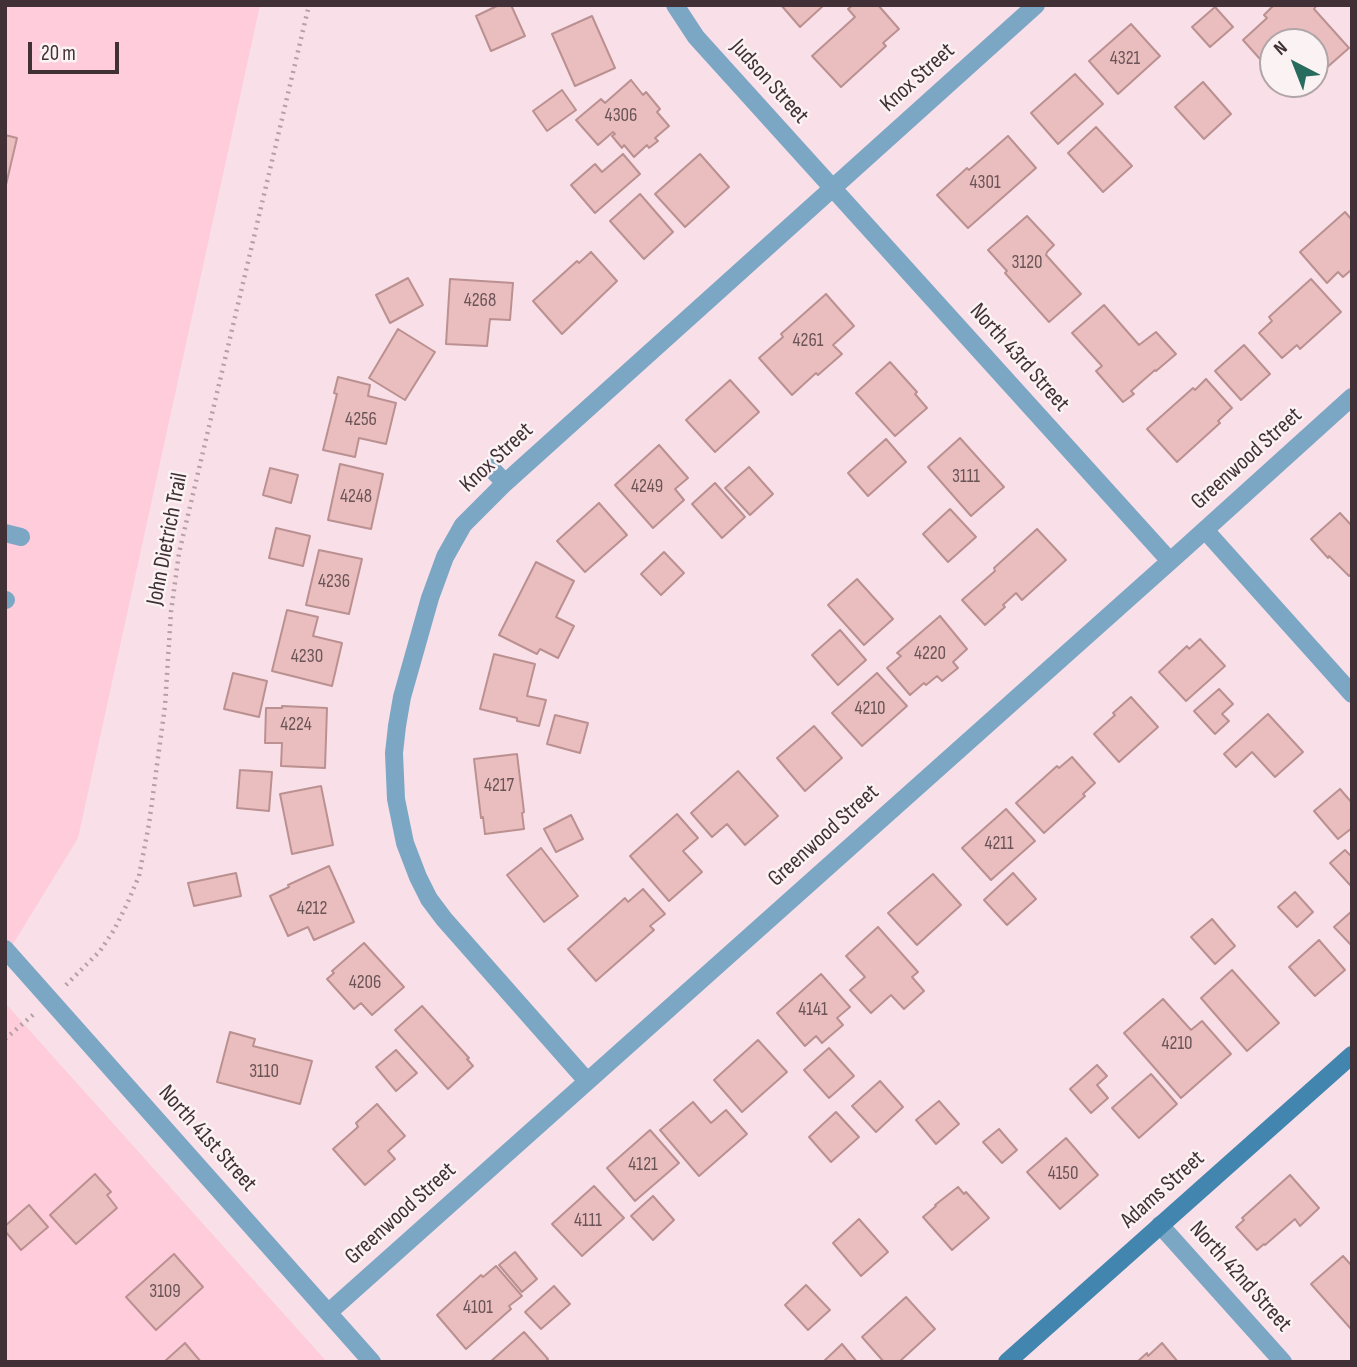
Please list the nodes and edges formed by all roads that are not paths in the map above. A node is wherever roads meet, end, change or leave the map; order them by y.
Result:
1 (675, 5) edge
2 (1036, 5) edge
3 (832, 188) junction
4 (1352, 397) edge
5 (491, 467) dead end
6 (505, 483) junction
7 (1205, 530) junction
8 (1170, 561) junction
9 (1352, 694) edge
10 (5, 949) edge
11 (1351, 1059) edge
12 (587, 1081) junction
13 (1160, 1225) junction
14 (329, 1312) junction
15 (372, 1362) edge
16 (1007, 1362) edge
17 (1283, 1362) edge

1 - 3 street, Judson Street
2 - 3 street, Knox Street
3 - 6 street, Knox Street
3 - 8 street, North 43rd Street
4 - 7 street, Greenwood Street
5 - 6 street
6 - 12 street, Knox Street
7 - 8 street, Greenwood Street
7 - 9 street
8 - 12 street, Greenwood Street
10 - 14 street, North 41st Street
11 - 13 main road, Adams Street
12 - 14 street, Greenwood Street
13 - 16 main road, Adams Street
13 - 17 street, North 42nd Street
14 - 15 street, North 41st Street

